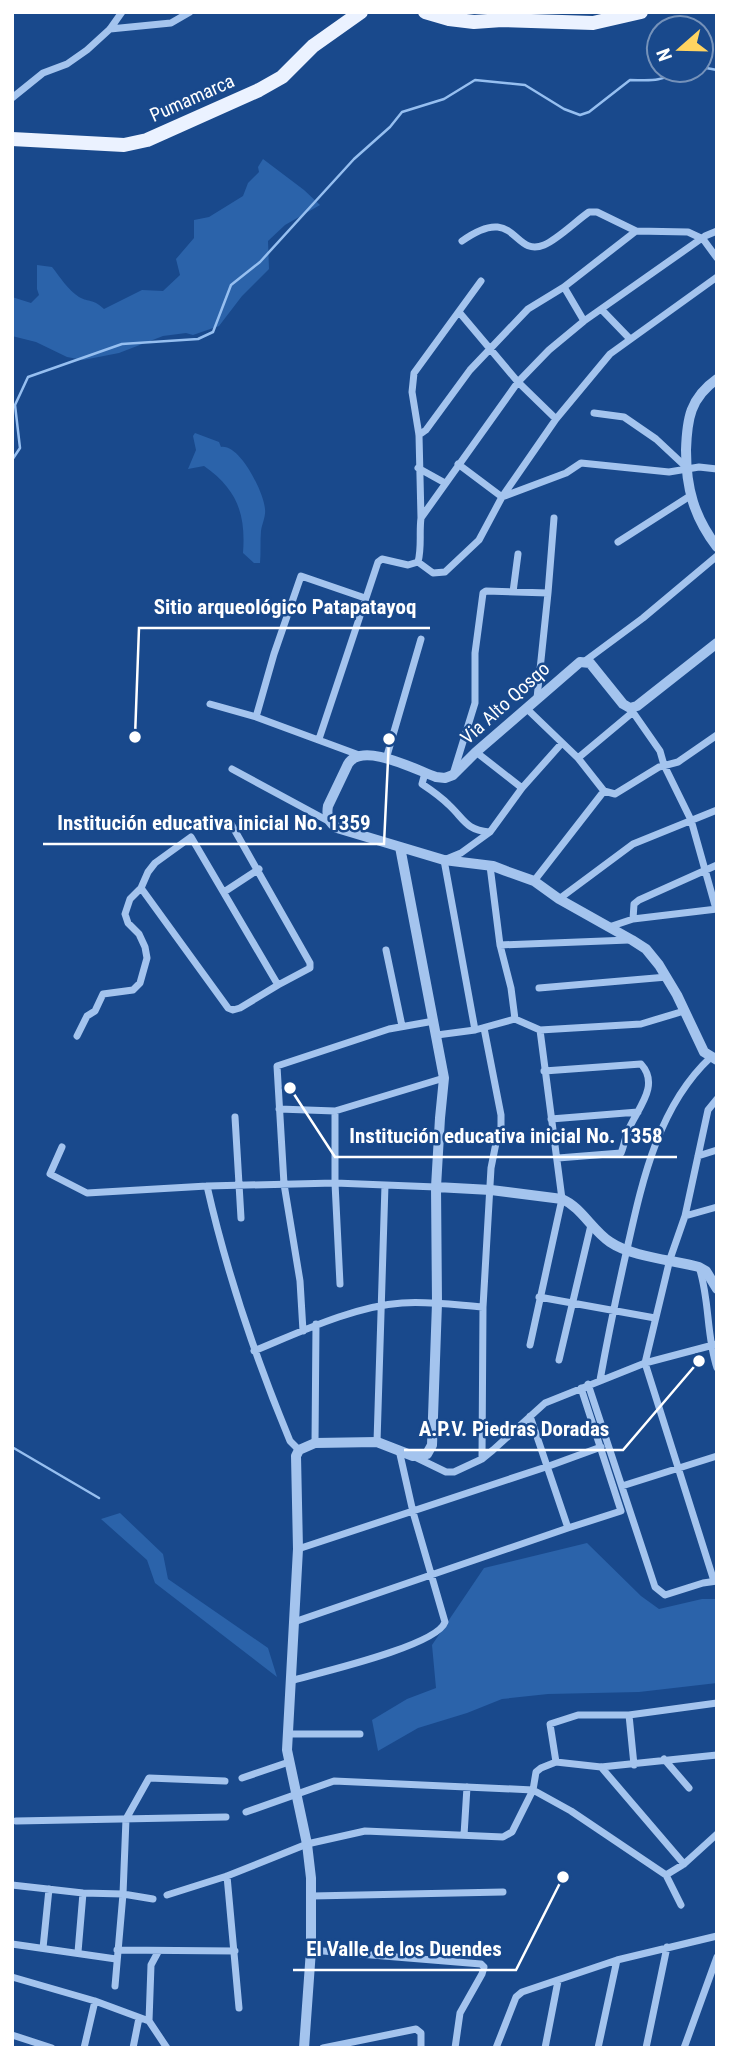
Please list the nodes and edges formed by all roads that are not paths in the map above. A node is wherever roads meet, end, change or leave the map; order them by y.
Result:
1 (122, 12) edge
2 (190, 12) edge
3 (361, 12) edge
4 (425, 12) edge
5 (641, 12) edge
6 (552, 17) edge
7 (110, 29) junction
8 (12, 97) edge
9 (12, 139) edge
10 (636, 231) junction
11 (717, 231) edge
12 (703, 239) junction
13 (462, 241) dead end
14 (717, 258) edge
15 (717, 277) edge
16 (481, 281) dead end
17 (564, 287) junction
18 (601, 310) junction
19 (459, 312) junction
20 (584, 321) junction
21 (630, 340) junction
22 (489, 349) junction
23 (717, 379) edge
24 (518, 382) junction
25 (594, 413) dead end
26 (556, 419) junction
27 (419, 435) junction
28 (458, 464) junction
29 (418, 468) junction
30 (686, 468) junction
31 (717, 469) edge
32 (445, 483) junction
33 (690, 496) junction
34 (502, 497) junction
35 (421, 518) junction
36 (554, 518) dead end
37 (618, 542) dead end
38 (717, 547) edge
39 (519, 554) dead end
40 (717, 556) edge
41 (418, 562) junction
42 (513, 592) junction
43 (548, 593) junction
44 (365, 598) junction
45 (421, 639) dead end
46 (717, 643) edge
47 (585, 661) junction
48 (537, 698) junction
49 (210, 704) dead end
50 (526, 708) junction
51 (631, 710) junction
52 (256, 717) junction
53 (717, 735) edge
54 (319, 739) junction
55 (562, 743) junction
56 (476, 751) junction
57 (359, 755) junction
58 (386, 758) junction
59 (578, 758) junction
60 (664, 765) junction
61 (232, 769) dead end
62 (425, 773) junction
63 (453, 775) junction
64 (522, 789) junction
65 (604, 791) junction
66 (717, 810) edge
67 (691, 820) junction
68 (230, 822) dead end
69 (330, 822) junction
70 (490, 832) junction
71 (400, 847) junction
72 (444, 860) junction
73 (717, 864) edge
74 (490, 866) junction
75 (259, 869) junction
76 (705, 869) junction
77 (534, 881) junction
78 (141, 888) junction
79 (224, 891) junction
80 (559, 899) junction
81 (716, 909) edge
82 (633, 919) junction
83 (609, 928) junction
84 (632, 940) junction
85 (500, 945) junction
86 (386, 950) dead end
87 (667, 977) junction
88 (278, 985) junction
89 (539, 988) dead end
90 (684, 1011) junction
91 (515, 1018) junction
92 (435, 1020) junction
93 (402, 1026) junction
94 (484, 1028) junction
95 (475, 1030) junction
96 (540, 1030) junction
97 (438, 1035) junction
98 (77, 1036) dead end
99 (714, 1059) edge
100 (544, 1071) junction
101 (444, 1077) junction
102 (717, 1099) edge
103 (279, 1109) junction
104 (335, 1111) junction
105 (638, 1112) junction
106 (235, 1117) dead end
107 (551, 1119) junction
108 (62, 1147) dead end
109 (717, 1150) edge
110 (698, 1156) junction
111 (558, 1158) junction
112 (335, 1183) junction
113 (284, 1184) junction
114 (239, 1185) junction
115 (385, 1185) junction
116 (207, 1186) junction
117 (436, 1187) junction
118 (491, 1190) junction
119 (562, 1199) junction
120 (717, 1207) edge
121 (685, 1216) junction
122 (241, 1218) dead end
123 (591, 1225) junction
124 (626, 1250) junction
125 (670, 1259) junction
126 (699, 1266) junction
127 (340, 1284) dead end
128 (717, 1289) edge
129 (539, 1297) junction
130 (437, 1303) junction
131 (572, 1303) junction
132 (383, 1306) junction
133 (483, 1307) junction
134 (613, 1311) junction
135 (655, 1318) junction
136 (316, 1324) junction
137 (303, 1331) junction
138 (530, 1345) dead end
139 (713, 1345) edge
140 (254, 1351) junction
141 (559, 1360) dead end
142 (645, 1363) junction
143 (717, 1368) edge
144 (600, 1380) junction
145 (585, 1386) junction
146 (530, 1416) junction
147 (377, 1442) junction
148 (315, 1443) junction
149 (601, 1447) junction
150 (299, 1450) junction
151 (399, 1450) junction
152 (413, 1456) junction
153 (717, 1456) edge
154 (482, 1459) junction
155 (549, 1466) junction
156 (679, 1467) junction
157 (622, 1486) junction
158 (413, 1512) junction
159 (568, 1528) junction
160 (298, 1549) junction
161 (431, 1577) junction
162 (715, 1581) edge
163 (294, 1622) junction
164 (290, 1682) junction
165 (717, 1703) edge
166 (629, 1715) junction
167 (288, 1734) junction
168 (360, 1734) dead end
169 (717, 1755) edge
170 (664, 1759) junction
171 (289, 1762) junction
172 (556, 1762) junction
173 (634, 1765) junction
174 (601, 1767) junction
175 (242, 1778) dead end
176 (225, 1781) dead end
177 (467, 1787) junction
178 (689, 1788) dead end
179 (533, 1790) junction
180 (295, 1793) junction
181 (246, 1812) dead end
182 (226, 1817) dead end
183 (126, 1819) junction
184 (16, 1821) dead end
185 (717, 1834) edge
186 (464, 1835) junction
187 (307, 1844) junction
188 (684, 1864) junction
189 (666, 1875) junction
190 (228, 1876) junction
191 (12, 1885) edge
192 (49, 1889) junction
193 (503, 1892) dead end
194 (83, 1893) junction
195 (123, 1894) junction
196 (167, 1895) dead end
197 (312, 1896) junction
198 (153, 1899) dead end
199 (681, 1905) dead end
200 (717, 1936) edge
201 (12, 1944) edge
202 (667, 1947) junction
203 (43, 1948) junction
204 (117, 1950) junction
205 (311, 1950) junction
206 (235, 1951) junction
207 (78, 1952) junction
208 (158, 1952) junction
209 (717, 1957) edge
210 (116, 1959) junction
211 (617, 1960) junction
212 (12, 1976) edge
213 (558, 1981) junction
214 (115, 1986) dead end
215 (95, 2001) junction
216 (239, 2008) dead end
217 (139, 2018) junction
218 (149, 2021) junction
219 (12, 2035) edge
220 (164, 2046) edge
221 (52, 2048) edge
222 (84, 2048) edge
223 (133, 2048) edge
224 (304, 2048) edge
225 (323, 2048) edge
226 (421, 2048) edge
227 (455, 2048) edge
228 (496, 2048) edge
229 (545, 2048) edge
230 (598, 2048) edge
231 (646, 2048) edge
232 (684, 2048) edge

1 - 7 street
2 - 7 street
3 - 9 main road, Pumamarca
4 - 6 main road
5 - 6 main road
7 - 8 street
10 - 12 street
10 - 13 street
10 - 17 street
11 - 12 street
12 - 14 street
12 - 18 street
15 - 21 street
16 - 19 street
17 - 20 street
17 - 22 street
18 - 20 street
18 - 21 street
19 - 22 street
19 - 27 street
20 - 24 street
21 - 26 street
22 - 24 street
22 - 27 street
23 - 30 street
24 - 26 street
24 - 28 street
25 - 30 street
26 - 34 street
27 - 29 street
28 - 32 street
28 - 34 street
29 - 32 street
29 - 35 street
30 - 31 street
30 - 33 street
30 - 34 street
32 - 35 street
33 - 37 street
33 - 38 street
34 - 41 street
35 - 41 street
36 - 43 street
39 - 42 street
40 - 47 street
41 - 44 street
42 - 43 street
42 - 63 street
43 - 48 street
44 - 52 street
44 - 54 street
45 - 58 street
46 - 51 street
47 - 48 street, Via Alto Qosqo
47 - 51 street
48 - 50 street, Via Alto Qosqo
49 - 52 street
50 - 55 street
50 - 56 street, Via Alto Qosqo
51 - 59 street
51 - 60 street
52 - 54 street
53 - 60 street
54 - 57 street
55 - 59 street
55 - 64 street
56 - 63 street, Via Alto Qosqo
56 - 64 street
57 - 58 street
57 - 69 street
58 - 62 street
59 - 65 street
60 - 65 street
60 - 67 street
61 - 69 street
62 - 63 street
62 - 70 street
64 - 70 street
65 - 77 street
66 - 67 street
67 - 76 street
67 - 80 street
68 - 75 street
69 - 71 street
70 - 72 street
71 - 72 street
71 - 92 street
72 - 74 street
72 - 95 street
73 - 76 street
74 - 77 street
74 - 85 street
75 - 79 street
75 - 88 street
76 - 81 street
76 - 82 street
77 - 80 street
78 - 79 street
78 - 88 street
78 - 98 street
79 - 88 street
80 - 83 street
81 - 82 street
82 - 83 street
83 - 84 street
84 - 85 street
84 - 87 street
85 - 91 street
86 - 93 street
87 - 89 street
87 - 90 street
90 - 96 street
90 - 99 street
91 - 94 street
91 - 96 street
92 - 93 street
92 - 97 street
93 - 103 street
94 - 95 street
94 - 118 street
95 - 97 street
96 - 100 street
97 - 101 street
99 - 124 street
100 - 105 street
100 - 107 street
101 - 104 street
101 - 117 street
102 - 110 street
103 - 104 street
103 - 113 street
104 - 112 street
105 - 107 street
105 - 111 street
106 - 114 street
107 - 111 street
108 - 116 street
109 - 110 street
110 - 121 street
111 - 119 street
112 - 113 street
112 - 115 street
112 - 127 street
113 - 114 street
113 - 137 street
114 - 116 street
114 - 122 street
115 - 117 street
115 - 132 street
116 - 140 street
117 - 118 street
117 - 130 street
118 - 119 street
118 - 133 street
119 - 123 street
119 - 129 street
120 - 121 street
121 - 125 street
123 - 124 street
123 - 131 street
124 - 125 street
124 - 134 street
125 - 126 street
125 - 135 street
126 - 128 street
126 - 139 street
129 - 131 street
129 - 138 street
130 - 132 street
130 - 133 street
130 - 152 street
131 - 134 street
131 - 141 street
132 - 136 street
132 - 147 street
133 - 154 street
134 - 135 street
134 - 144 street
135 - 142 street
136 - 137 street
136 - 148 street
137 - 140 street
139 - 142 street
139 - 143 street
140 - 150 street
142 - 144 street
142 - 156 street
144 - 145 street
145 - 146 street
145 - 149 street
145 - 157 street
146 - 154 street
146 - 155 street
147 - 148 street
147 - 151 street
148 - 150 street
149 - 155 street
149 - 159 street
150 - 160 street
151 - 152 street
151 - 158 street
152 - 154 street
153 - 156 street
155 - 158 street
155 - 159 street
156 - 157 street
156 - 162 street
157 - 162 street
158 - 160 street
158 - 161 street
159 - 161 street
160 - 163 street
161 - 163 street
161 - 164 street
163 - 164 street
164 - 167 street
165 - 166 street
166 - 172 street
166 - 173 street
167 - 168 street
167 - 171 street
169 - 170 street
170 - 173 street
170 - 178 street
171 - 175 street
171 - 180 street
172 - 174 street
172 - 179 street
173 - 174 street
174 - 188 street
176 - 183 street
177 - 179 street
177 - 180 street
177 - 186 street
179 - 186 street
179 - 189 street
180 - 181 street
180 - 187 street
182 - 183 street
183 - 184 street
183 - 195 street
185 - 188 street
186 - 187 street
187 - 190 street
187 - 197 street
188 - 189 street
189 - 199 street
190 - 196 street
190 - 206 street
191 - 192 street
192 - 194 street
192 - 203 street
193 - 197 street
194 - 195 street
194 - 207 street
195 - 198 street
195 - 204 street
197 - 205 street
200 - 202 street
201 - 203 street
202 - 211 street
202 - 231 street
203 - 207 street
204 - 208 street
204 - 210 street
205 - 224 street
205 - 227 street
206 - 208 street
206 - 216 street
207 - 210 street
208 - 218 street
209 - 232 street
210 - 214 street
211 - 213 street
211 - 230 street
212 - 215 street
213 - 228 street
213 - 229 street
215 - 217 street
215 - 222 street
217 - 218 street
217 - 223 street
218 - 220 street
219 - 221 street
225 - 226 street

